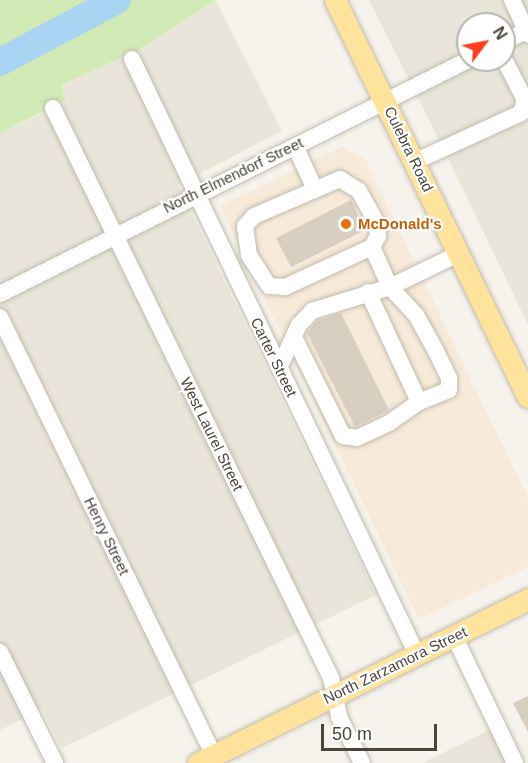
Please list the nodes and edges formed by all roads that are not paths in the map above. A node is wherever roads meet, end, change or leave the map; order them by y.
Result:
1 (335, 0) edge
2 (512, 0) edge
3 (528, 32) edge
4 (132, 59) dead end
5 (456, 66) edge
6 (511, 72) edge
7 (385, 100) junction
8 (53, 108) dead end
9 (295, 146) junction
10 (414, 162) junction
11 (314, 187) junction
12 (194, 193) junction
13 (114, 234) junction
14 (372, 247) junction
15 (460, 253) junction
16 (269, 286) junction
17 (390, 287) junction
18 (368, 292) junction
19 (0, 294) edge
20 (246, 300) junction
21 (0, 316) edge
22 (294, 337) junction
23 (279, 368) junction
24 (522, 369) edge
25 (528, 397) edge
26 (419, 402) junction
27 (528, 599) edge
28 (454, 636) junction
29 (0, 652) edge
30 (417, 655) junction
31 (334, 696) junction
32 (206, 759) edge
33 (55, 763) edge
34 (362, 763) edge
35 (515, 763) edge

1 - 7 main road, Culebra Road
2 - 3 street
4 - 12 street, Carter Street
5 - 7 street, North Elmendorf Street
6 - 10 street
7 - 9 street, North Elmendorf Street
7 - 10 main road, Culebra Road
8 - 13 street, West Laurel Street
9 - 11 street
9 - 12 street, North Elmendorf Street
10 - 15 main road, Culebra Road
11 - 14 street
11 - 16 street
12 - 13 street, North Elmendorf Street
12 - 20 street, Carter Street
13 - 19 street, North Elmendorf Street
13 - 31 street, West Laurel Street
14 - 16 street
14 - 17 street
15 - 17 street
15 - 24 main road, Culebra Road
16 - 20 street
17 - 18 street
17 - 26 street
18 - 22 street
18 - 26 street
20 - 23 street, Carter Street
21 - 32 street, Henry Street
22 - 23 street
22 - 26 street
23 - 30 street, Carter Street
24 - 25 main road, Culebra Road
27 - 28 main road, North Zarzamora Street
28 - 30 main road, North Zarzamora Street
28 - 35 street
29 - 33 street
30 - 31 main road, North Zarzamora Street
31 - 32 main road, North Zarzamora Street
31 - 34 street, West Laurel Street

